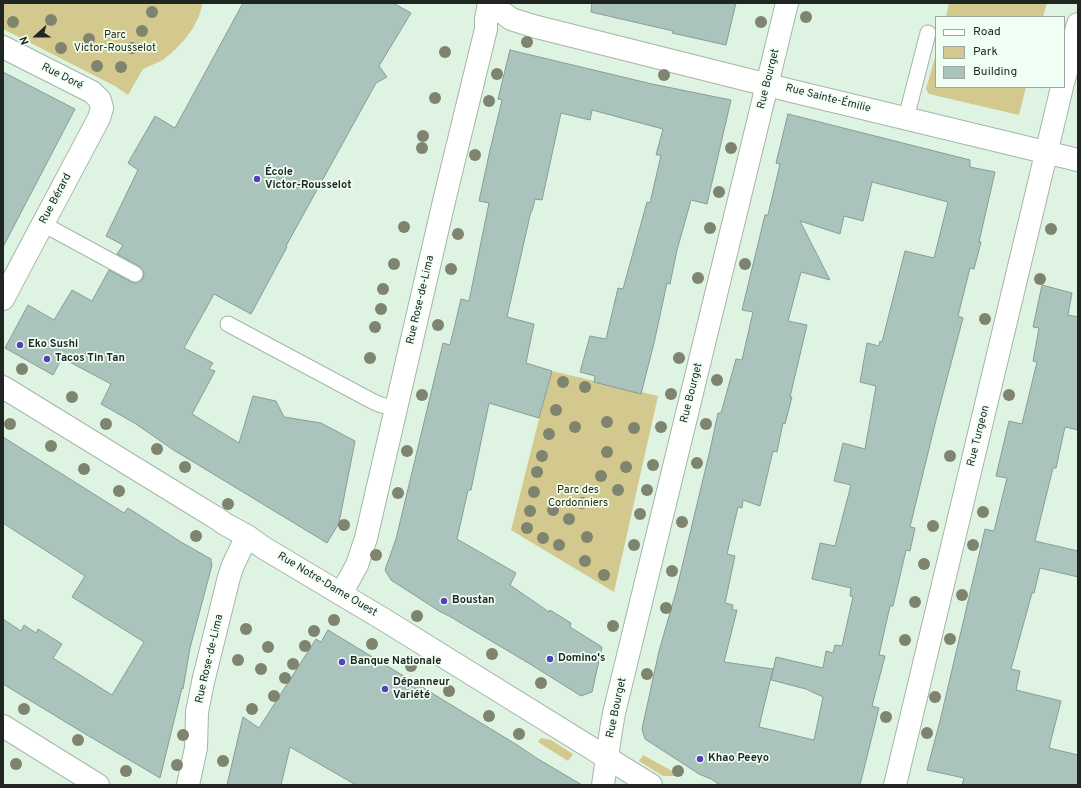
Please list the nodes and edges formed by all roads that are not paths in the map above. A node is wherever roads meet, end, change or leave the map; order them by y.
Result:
1 (489, 3) edge
2 (787, 3) edge
3 (1078, 24) edge
4 (928, 33) dead end
5 (3, 47) edge
6 (1065, 76) edge
7 (767, 84) junction
8 (1062, 88) edge
9 (98, 98) joint
10 (906, 118) junction
11 (1046, 152) junction
12 (1078, 160) edge
13 (43, 224) junction
14 (135, 274) dead end
15 (3, 299) edge
16 (228, 324) dead end
17 (3, 387) edge
18 (396, 408) junction
19 (247, 536) junction
20 (341, 594) junction
21 (3, 726) edge
22 (607, 758) junction
23 (98, 785) edge
24 (188, 785) edge
25 (603, 785) edge
26 (651, 785) edge
27 (895, 785) edge

1 - 7 street, Rue Sainte-Émilie
1 - 18 street, Rue Rose-de-Lima
2 - 7 street, Rue Bourget
3 - 6 street
4 - 10 lane
5 - 9 street, Rue Doré
7 - 10 street, Rue Sainte-Émilie
7 - 22 street, Rue Bourget
8 - 11 street, Rue Turgeon
9 - 13 street, Rue Bérard
10 - 11 street, Rue Sainte-Émilie
11 - 12 street, Rue Sainte-Émilie
11 - 27 street, Rue Turgeon
13 - 14 lane
13 - 15 street, Rue Bérard
16 - 18 lane
17 - 19 street, Rue Notre-Dame Ouest
18 - 20 street, Rue Rose-de-Lima
19 - 20 street, Rue Notre-Dame Ouest
19 - 24 street, Rue Rose-de-Lima
20 - 22 street, Rue Notre-Dame Ouest
21 - 23 street
22 - 25 street, Rue Bourget
22 - 26 street, Rue Notre-Dame Ouest

